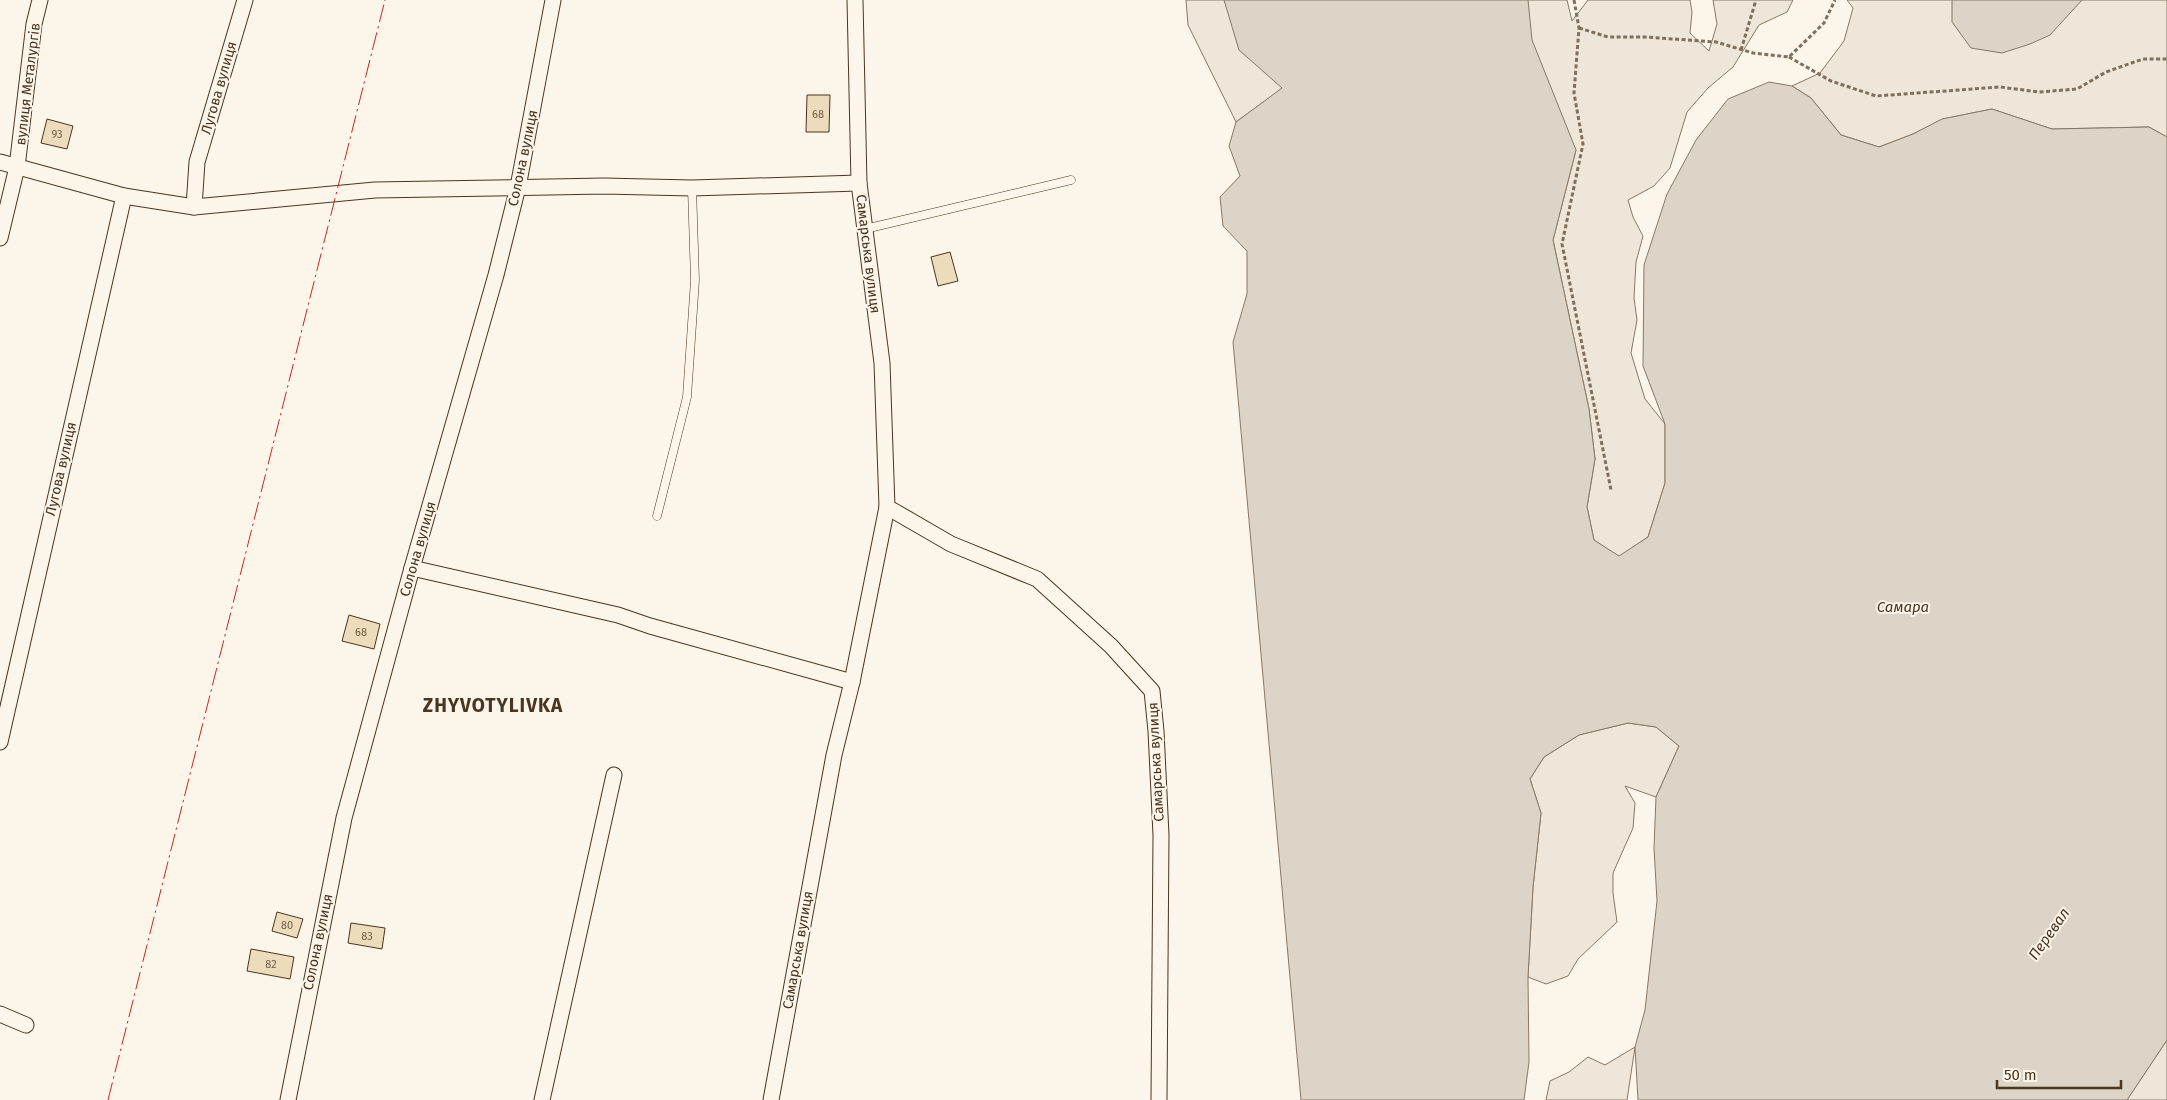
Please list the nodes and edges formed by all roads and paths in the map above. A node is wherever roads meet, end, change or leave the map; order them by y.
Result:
1 (40, 0) edge
2 (245, 0) edge
3 (554, 0) edge
4 (855, 0) edge
5 (1574, 0) edge
6 (1756, 0) edge
7 (1835, 0) edge
8 (1579, 28) junction
9 (1741, 50) junction
10 (1789, 57) junction
11 (2167, 60) edge
12 (0, 162) edge
13 (17, 167) junction
14 (1071, 180) dead end
15 (859, 183) junction
16 (518, 187) junction
17 (692, 188) junction
18 (124, 196) junction
19 (194, 207) junction
20 (865, 229) junction
21 (0, 238) edge
22 (1611, 490) dead end
23 (887, 507) junction
24 (657, 516) dead end
25 (412, 568) junction
26 (852, 682) junction
27 (0, 742) edge
28 (614, 775) dead end
29 (0, 1014) edge
30 (26, 1025) dead end
31 (288, 1100) edge
32 (542, 1100) edge
33 (771, 1100) edge
34 (1159, 1100) edge

1 - 13 street, вулиця Металургів
2 - 19 street, Лугова вулиця
3 - 16 street, Солона вулиця
4 - 15 street, Самарська вулиця
5 - 8 path
6 - 9 path
7 - 10 path
8 - 9 path
8 - 22 path
9 - 10 path
10 - 11 path
12 - 13 street
13 - 18 street
13 - 21 street, вулиця Металургів
14 - 20 lane
15 - 17 street
15 - 20 street, Самарська вулиця
16 - 17 street
16 - 19 street
16 - 25 street, Солона вулиця
17 - 24 lane
18 - 19 street
18 - 27 street, Лугова вулиця
20 - 23 street, Самарська вулиця
23 - 26 street, Самарська вулиця
23 - 34 street, Самарська вулиця
25 - 26 street
25 - 31 street, Солона вулиця
26 - 33 street, Самарська вулиця
28 - 32 street
29 - 30 street

